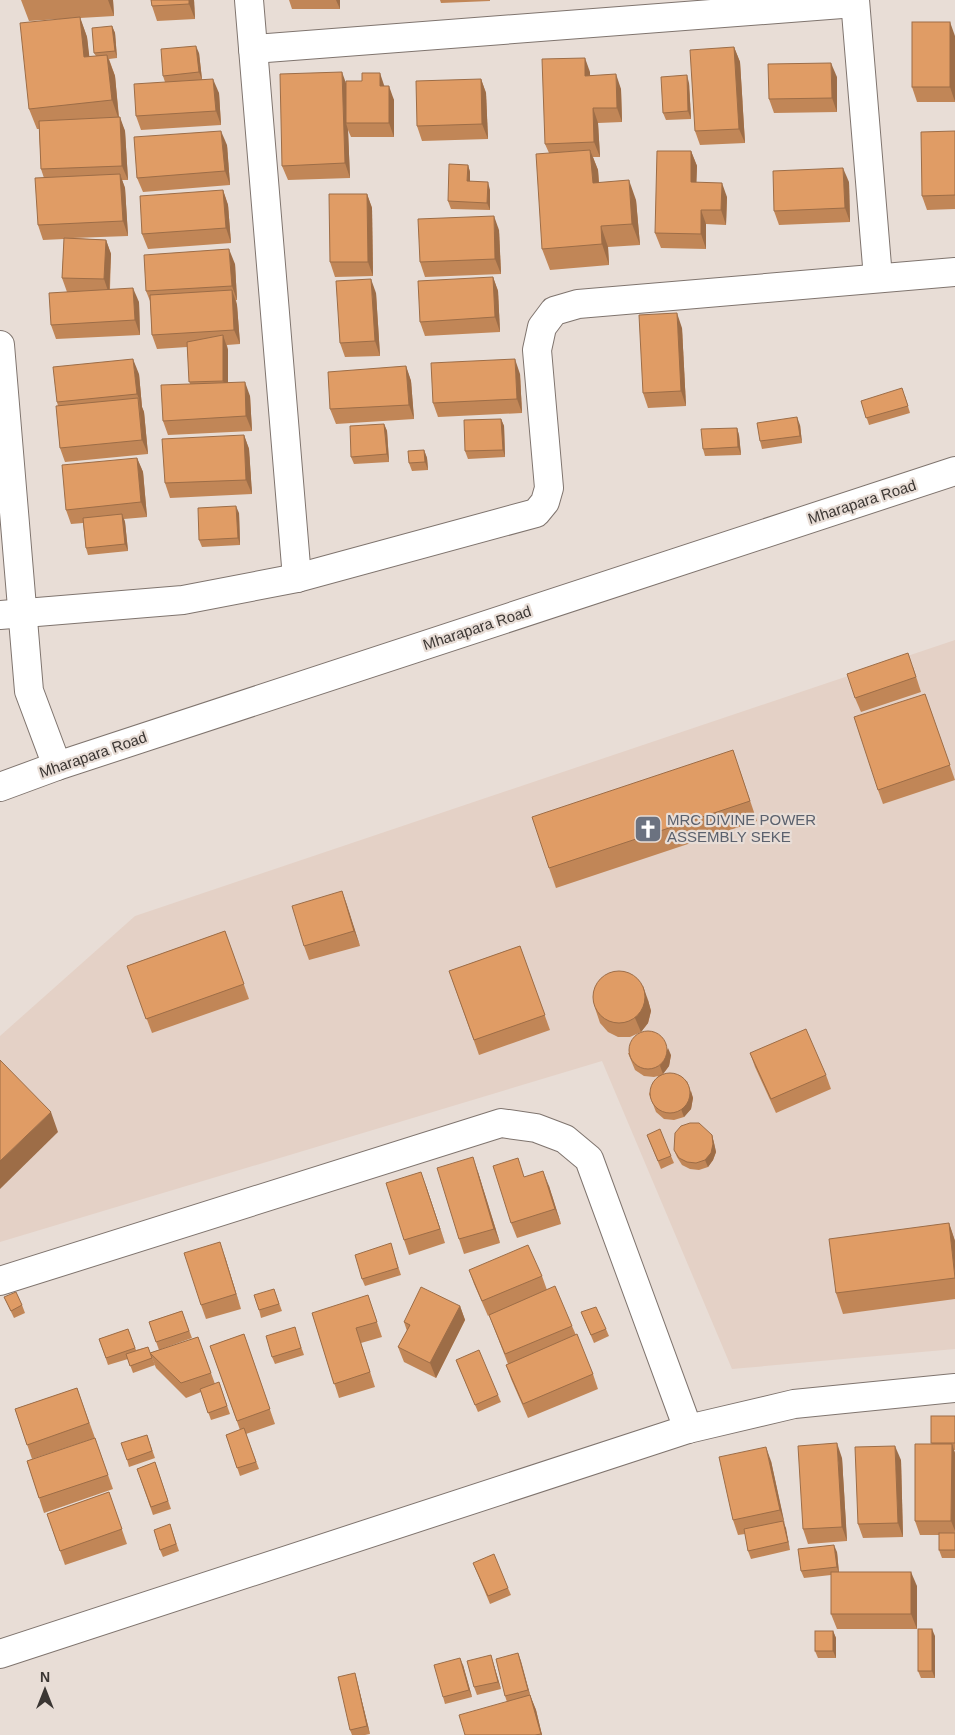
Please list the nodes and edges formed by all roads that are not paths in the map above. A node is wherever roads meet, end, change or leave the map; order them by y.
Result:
1 (249, 0) edge
2 (855, 1) edge
3 (253, 49) junction
4 (955, 272) edge
5 (878, 278) junction
6 (0, 345) edge
7 (0, 351) edge
8 (955, 471) edge
9 (297, 578) junction
10 (10, 614) edge
11 (58, 766) junction
12 (0, 787) edge
13 (0, 1281) edge
14 (955, 1388) edge
15 (688, 1429) junction
16 (0, 1654) edge

1 - 3 street
2 - 3 street
2 - 5 street
3 - 9 street
4 - 5 street
5 - 9 street
6 - 7 street
7 - 10 street
8 - 11 street, Mharapara Road
9 - 10 street
10 - 11 street
11 - 12 street, Mharapara Road
13 - 15 street
14 - 15 street
15 - 16 street

